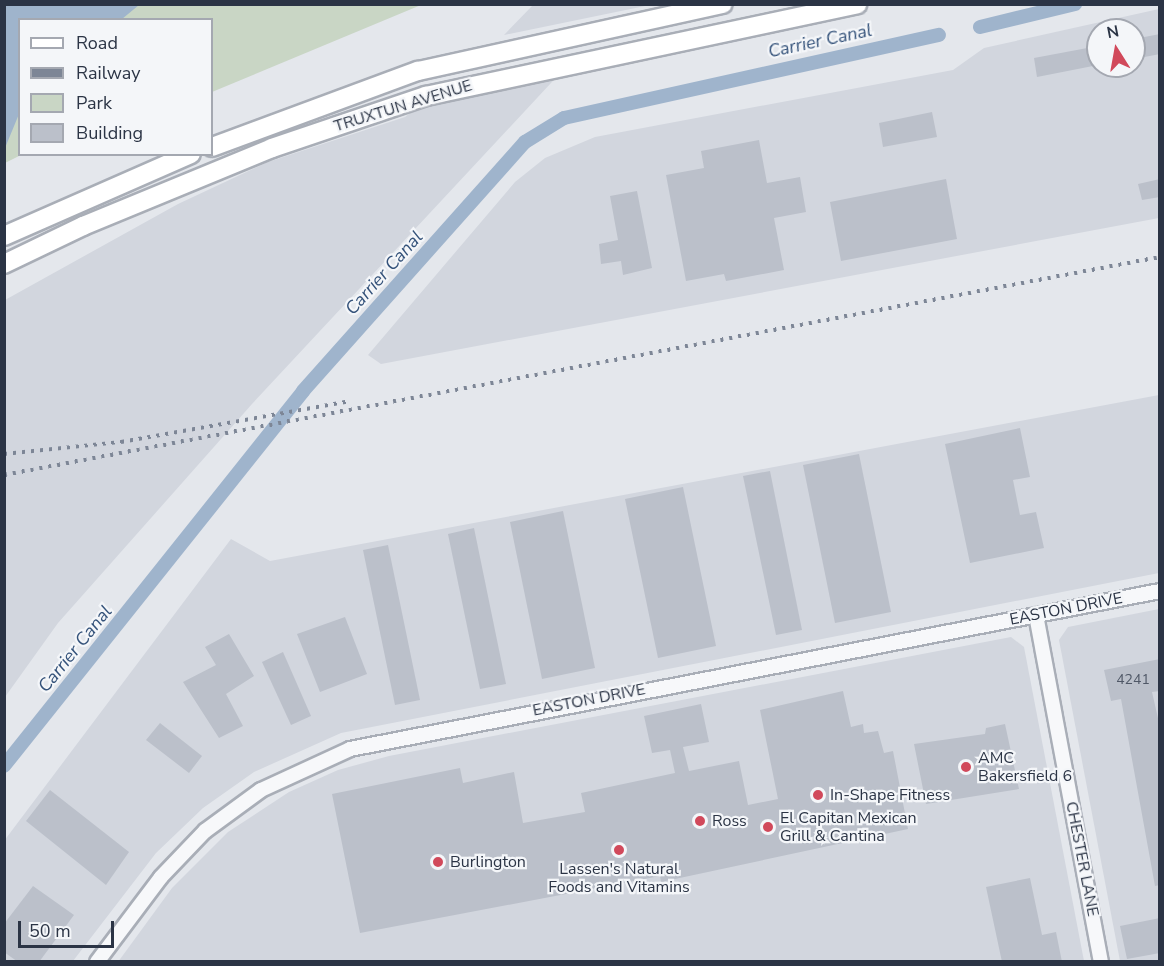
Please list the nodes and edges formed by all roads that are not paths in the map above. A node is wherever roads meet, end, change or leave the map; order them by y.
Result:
1 (723, 4) edge
2 (856, 4) edge
3 (213, 147) edge
4 (186, 156) edge
5 (4, 236) edge
6 (4, 264) edge
7 (1160, 591) edge
8 (1036, 615) junction
9 (97, 962) edge
10 (1101, 962) edge

1 - 3 main road, TRUXTUN AVENUE
2 - 6 main road, TRUXTUN AVENUE
4 - 5 main road
7 - 8 street, EASTON DRIVE
8 - 9 street, EASTON DRIVE
8 - 10 street, CHESTER LANE

